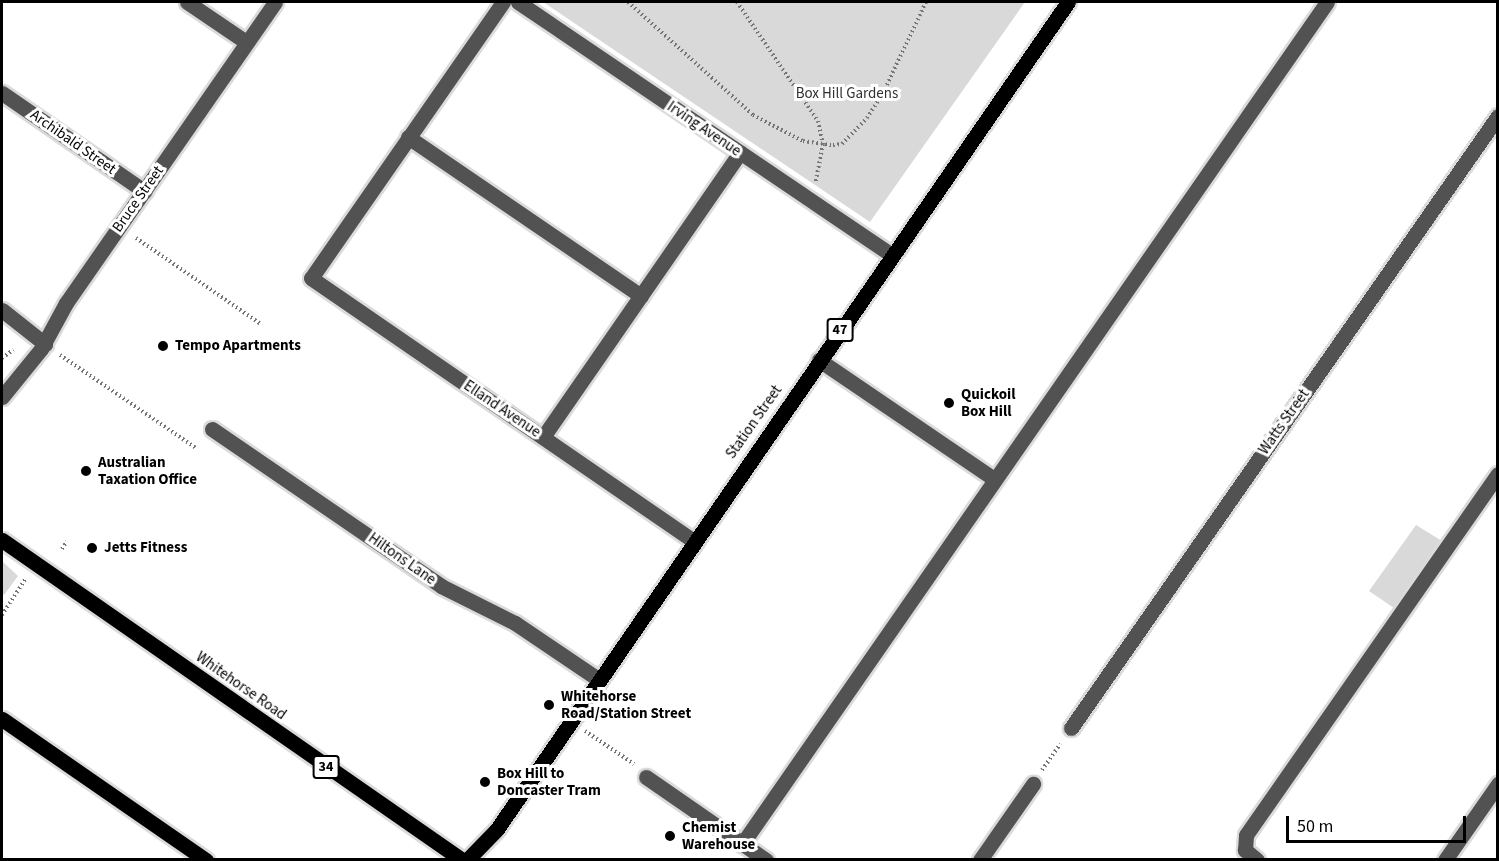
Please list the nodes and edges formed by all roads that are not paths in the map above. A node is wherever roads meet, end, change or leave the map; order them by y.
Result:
1 (187, 2) edge
2 (275, 2) edge
3 (503, 2) edge
4 (518, 2) edge
5 (1068, 2) edge
6 (1327, 2) edge
7 (246, 42) junction
8 (2, 93) edge
9 (1497, 116) edge
10 (408, 137) junction
11 (740, 153) junction
12 (144, 191) junction
13 (891, 255) junction
14 (641, 296) junction
15 (2, 310) edge
16 (51, 348) junction
17 (819, 360) junction
18 (2, 397) edge
19 (212, 429) dead end
20 (543, 437) junction
21 (1497, 474) edge
22 (994, 479) junction
23 (2, 540) edge
24 (694, 541) junction
25 (598, 679) junction
26 (2, 719) edge
27 (1071, 728) road end
28 (646, 777) dead end
29 (1033, 784) road end
30 (1497, 784) edge
31 (742, 844) junction
32 (206, 860) edge
33 (462, 860) edge
34 (467, 860) edge
35 (766, 860) edge
36 (980, 860) edge
37 (1257, 860) edge
38 (1445, 860) edge

1 - 7 street
2 - 7 street, Bruce Street
3 - 10 street
4 - 11 street, Irving Avenue
5 - 13 main road, Station Street / 47
6 - 22 street
7 - 12 street, Bruce Street
8 - 12 street, Archibald Street
9 - 27 street, Watts Street
10 - 14 street
10 - 20 street, Elland Avenue
11 - 13 street, Irving Avenue
11 - 14 street
12 - 16 street, Bruce Street
13 - 17 main road, Station Street / 47
14 - 20 street
15 - 16 street
16 - 18 street, Bruce Street
17 - 22 street
17 - 24 main road, Station Street / 47
19 - 25 street, Hiltons Lane
20 - 24 street, Elland Avenue
21 - 37 street
22 - 31 street
23 - 33 main road, Whitehorse Road / 34
24 - 25 main road, Station Street / 47
25 - 34 main road, Station Street / 47
26 - 32 main road
28 - 31 street
29 - 36 street
30 - 38 street
31 - 35 street

